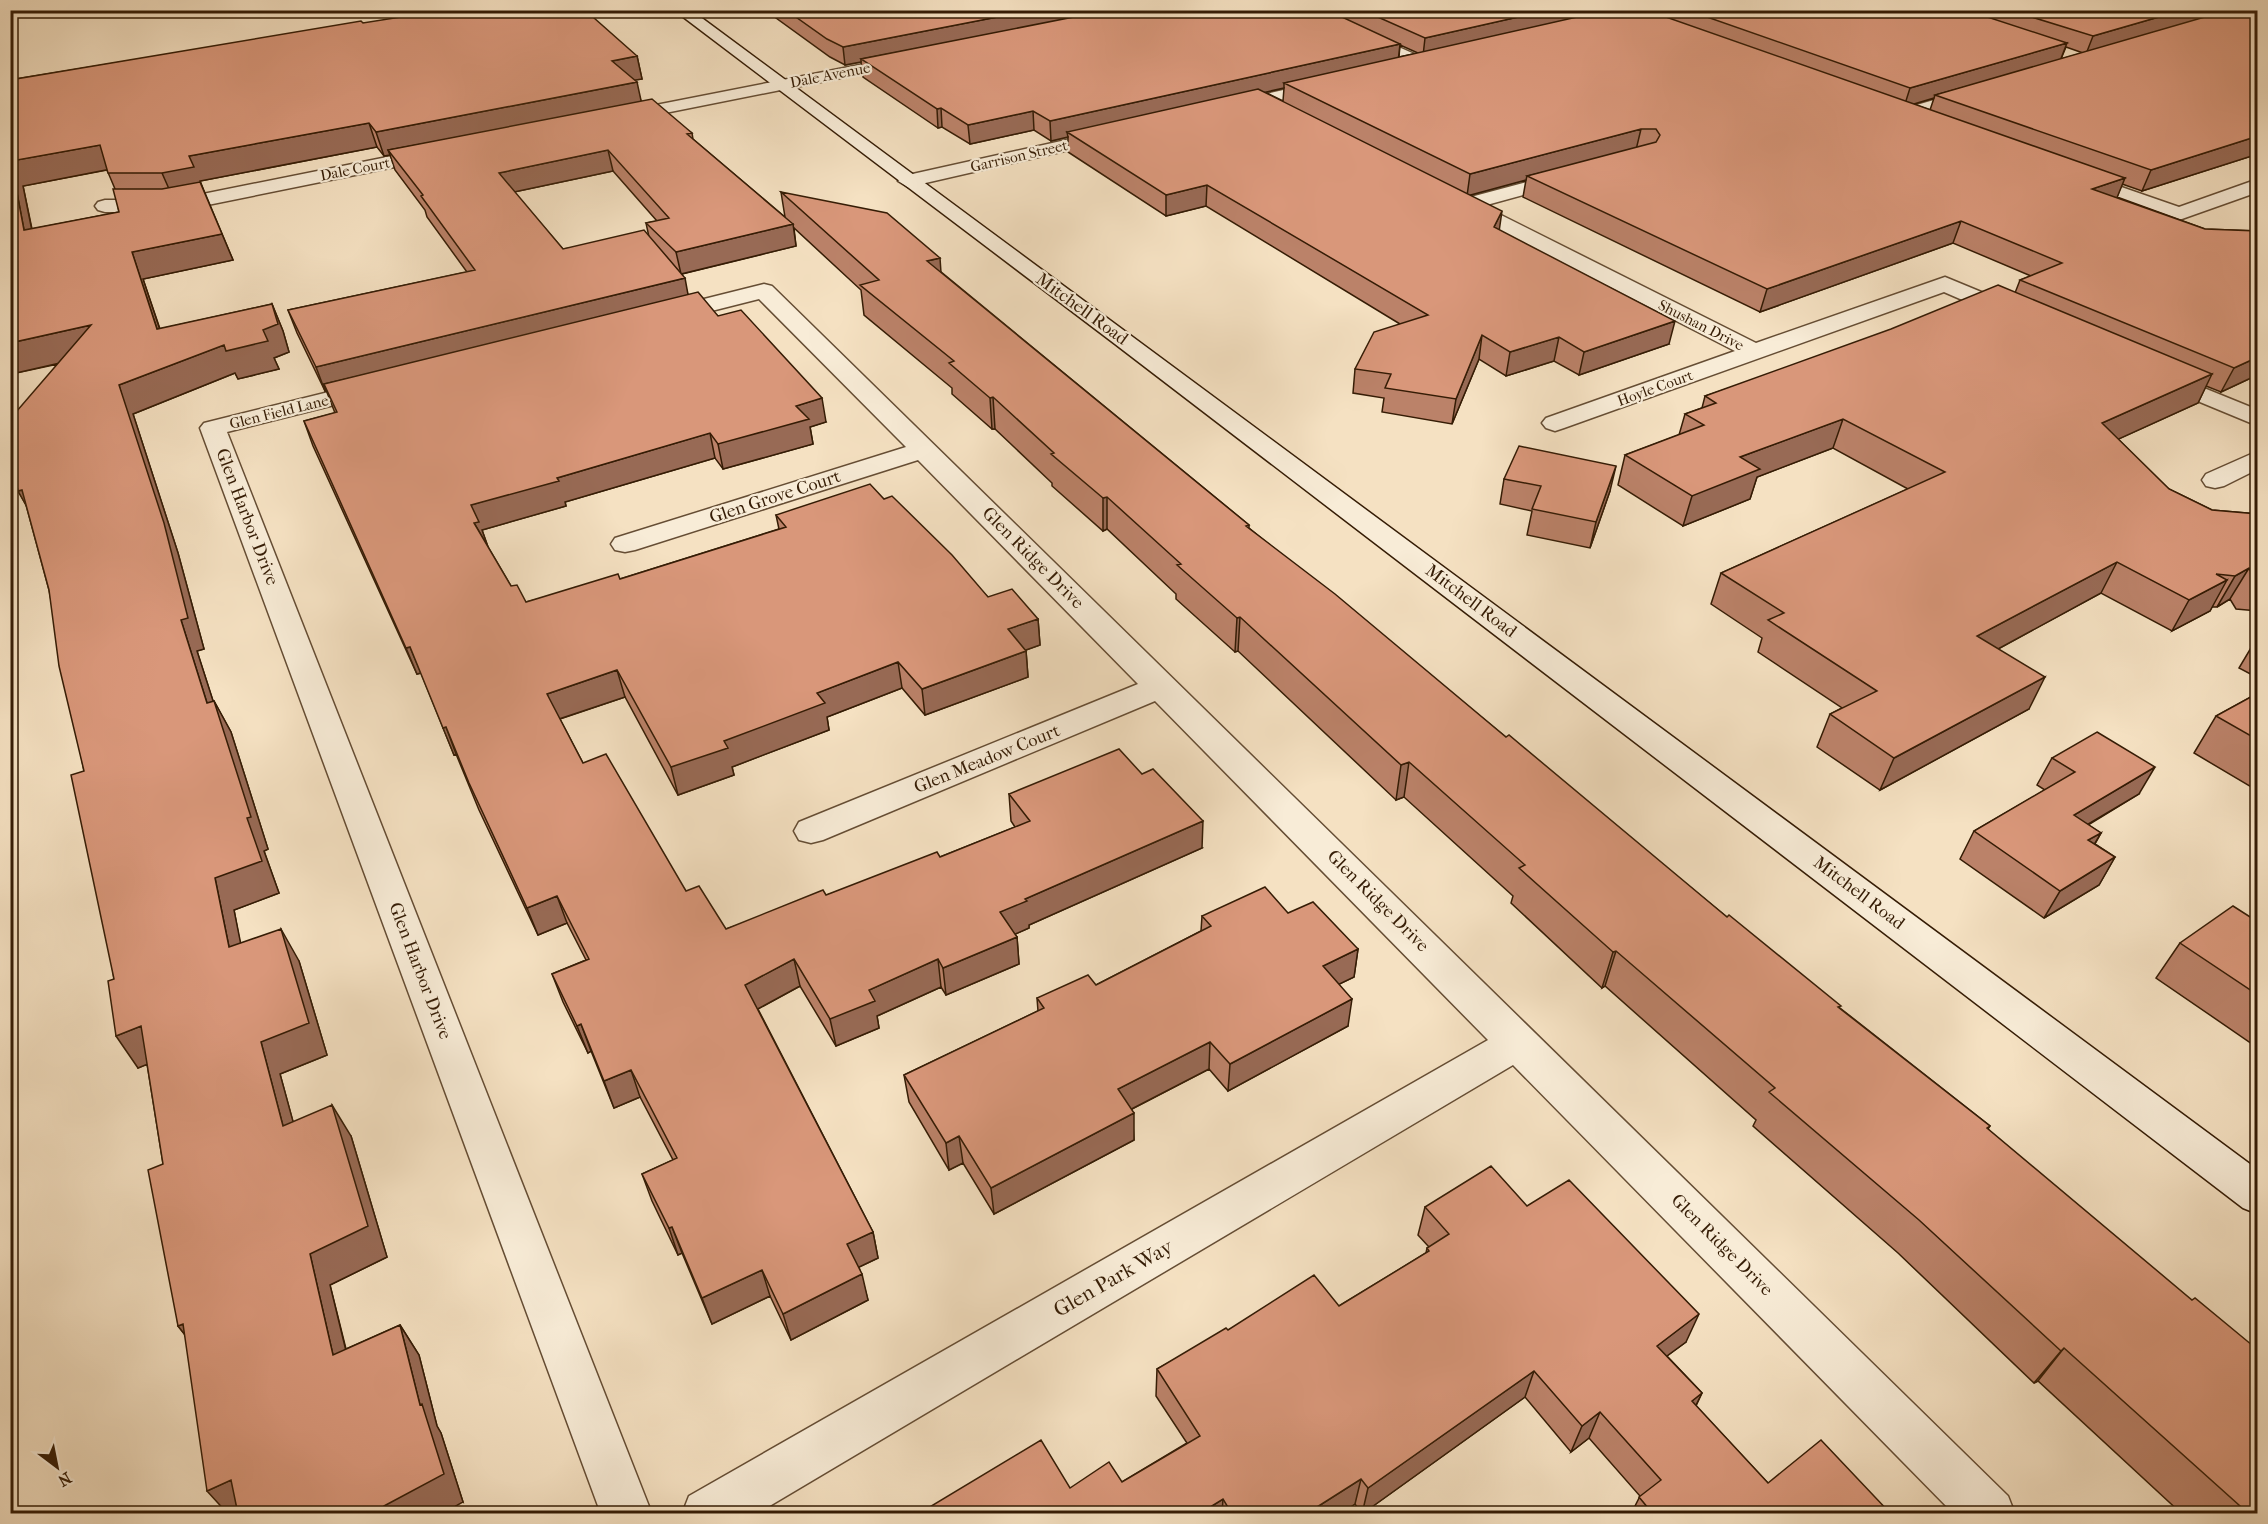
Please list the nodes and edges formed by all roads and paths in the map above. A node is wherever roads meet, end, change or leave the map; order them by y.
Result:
1 (681, 10) edge
2 (1301, 10) edge
3 (920, 58) edge
4 (1399, 69) edge
5 (1341, 82) edge
6 (781, 85) junction
7 (1993, 88) edge
8 (1260, 101) junction
9 (1880, 107) edge
10 (1216, 111) edge
11 (1902, 115) junction
12 (1291, 116) edge
13 (605, 120) edge
14 (1935, 127) edge
15 (1129, 130) edge
16 (452, 150) edge
17 (2057, 170) edge
18 (1588, 172) edge
19 (908, 181) junction
20 (2258, 185) edge
21 (1445, 195) edge
22 (1465, 205) junction
23 (105, 206) dead end
24 (2031, 321) edge
25 (638, 322) edge
26 (1755, 352) junction
27 (2139, 368) edge
28 (397, 382) edge
29 (2258, 419) edge
30 (1555, 423) dead end
31 (213, 428) joint
32 (924, 450) junction
33 (2258, 459) edge
34 (2215, 480) dead end
35 (625, 544) dead end
36 (1162, 686) junction
37 (811, 831) dead end
38 (1520, 1042) junction
39 (2258, 1195) edge
40 (627, 1514) edge
41 (707, 1514) edge
42 (1990, 1514) edge

1 - 6 street, Mitchell Road
2 - 4 street
3 - 6 street, Dale Avenue
5 - 8 street
6 - 13 street
6 - 19 street, Mitchell Road
7 - 11 street
8 - 10 street
8 - 12 street
9 - 11 street
11 - 14 street
15 - 19 street, Garrison Street
16 - 23 street, Dale Court
17 - 20 street
18 - 22 street
19 - 39 street, Mitchell Road
21 - 22 street, Shushan Drive
22 - 26 street, Shushan Drive
24 - 26 street, Shushan Drive
25 - 32 street, Glen Ridge Drive
26 - 30 street, Hoyle Court
27 - 29 street
28 - 31 street, Glen Field Lane
31 - 40 street, Glen Harbor Drive
32 - 35 street, Glen Grove Court
32 - 36 street, Glen Ridge Drive
33 - 34 street
36 - 37 street, Glen Meadow Court
36 - 38 street, Glen Ridge Drive
38 - 41 street, Glen Park Way
38 - 42 street, Glen Ridge Drive

